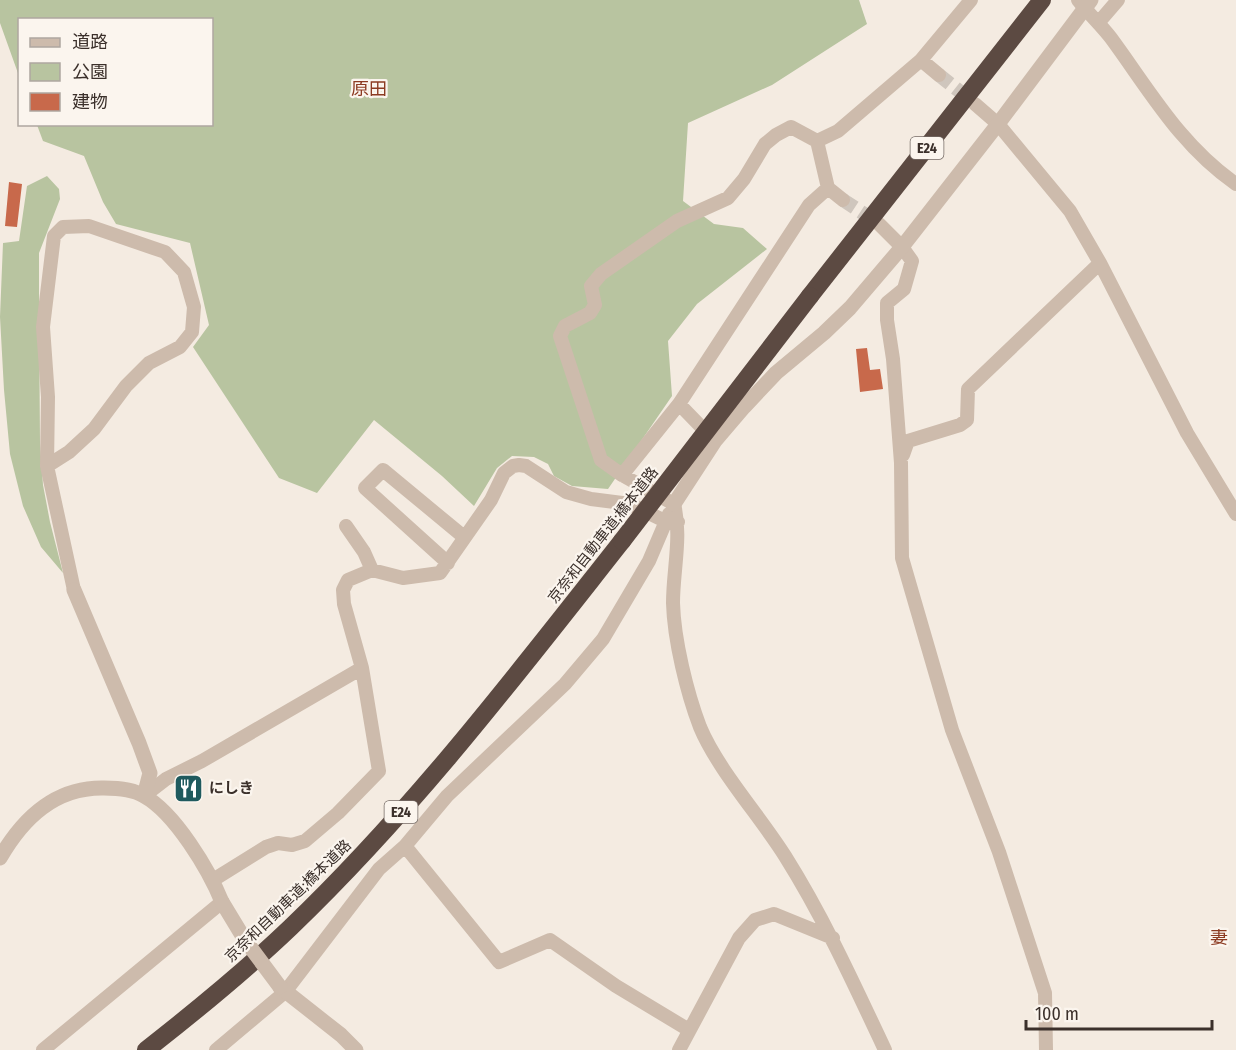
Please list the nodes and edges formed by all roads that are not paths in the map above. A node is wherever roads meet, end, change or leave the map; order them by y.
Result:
1 (971, 0) edge
2 (1042, 0) edge
3 (1118, 0) edge
4 (1084, 3) edge
5 (1098, 22) junction
6 (921, 60) junction
7 (939, 75) tunnel mouth
8 (975, 104) tunnel mouth
9 (998, 124) junction
10 (817, 141) junction
11 (1236, 184) edge
12 (828, 188) junction
13 (843, 200) tunnel mouth
14 (879, 224) tunnel mouth
15 (902, 247) junction
16 (1100, 263) junction
17 (679, 404) junction
18 (715, 441) junction
19 (901, 463) junction
20 (47, 466) junction
21 (622, 475) junction
22 (674, 504) junction
23 (1236, 514) edge
24 (672, 522) junction
25 (346, 526) dead end
26 (464, 537) junction
27 (448, 563) junction
28 (372, 570) junction
29 (74, 590) joint
30 (362, 668) junction
31 (144, 795) junction
32 (405, 846) junction
33 (0, 858) edge
34 (213, 880) junction
35 (222, 902) junction
36 (833, 938) junction
37 (283, 990) junction
38 (689, 1030) junction
39 (43, 1050) edge
40 (146, 1050) edge
41 (216, 1050) edge
42 (356, 1050) edge
43 (679, 1050) edge
44 (885, 1050) edge
45 (1046, 1050) edge

1 - 6 street
2 - 40 highway, 京奈和自動車道;橋本道路 / E24, bridge
3 - 5 street
4 - 5 street
4 - 9 street
5 - 11 street
6 - 7 street
6 - 10 street
8 - 9 street
9 - 15 street
9 - 16 street
10 - 12 street
10 - 21 street
12 - 13 street
12 - 17 street
14 - 15 street
15 - 18 street
15 - 19 street
16 - 19 street
16 - 23 street
17 - 18 street
17 - 21 street
18 - 22 street
19 - 45 street
20 - 20 street
20 - 29 street
21 - 22 street
22 - 24 street
24 - 26 street
24 - 32 street
24 - 36 street
25 - 28 street
26 - 27 street
26 - 27 street
27 - 28 street
28 - 30 street
29 - 31 street
30 - 31 street
30 - 34 street
31 - 33 street
31 - 34 street
32 - 37 street
32 - 38 street
34 - 35 street
35 - 37 street, bridge
35 - 39 street
36 - 38 street
36 - 44 street
37 - 41 street
37 - 42 street
38 - 43 street

